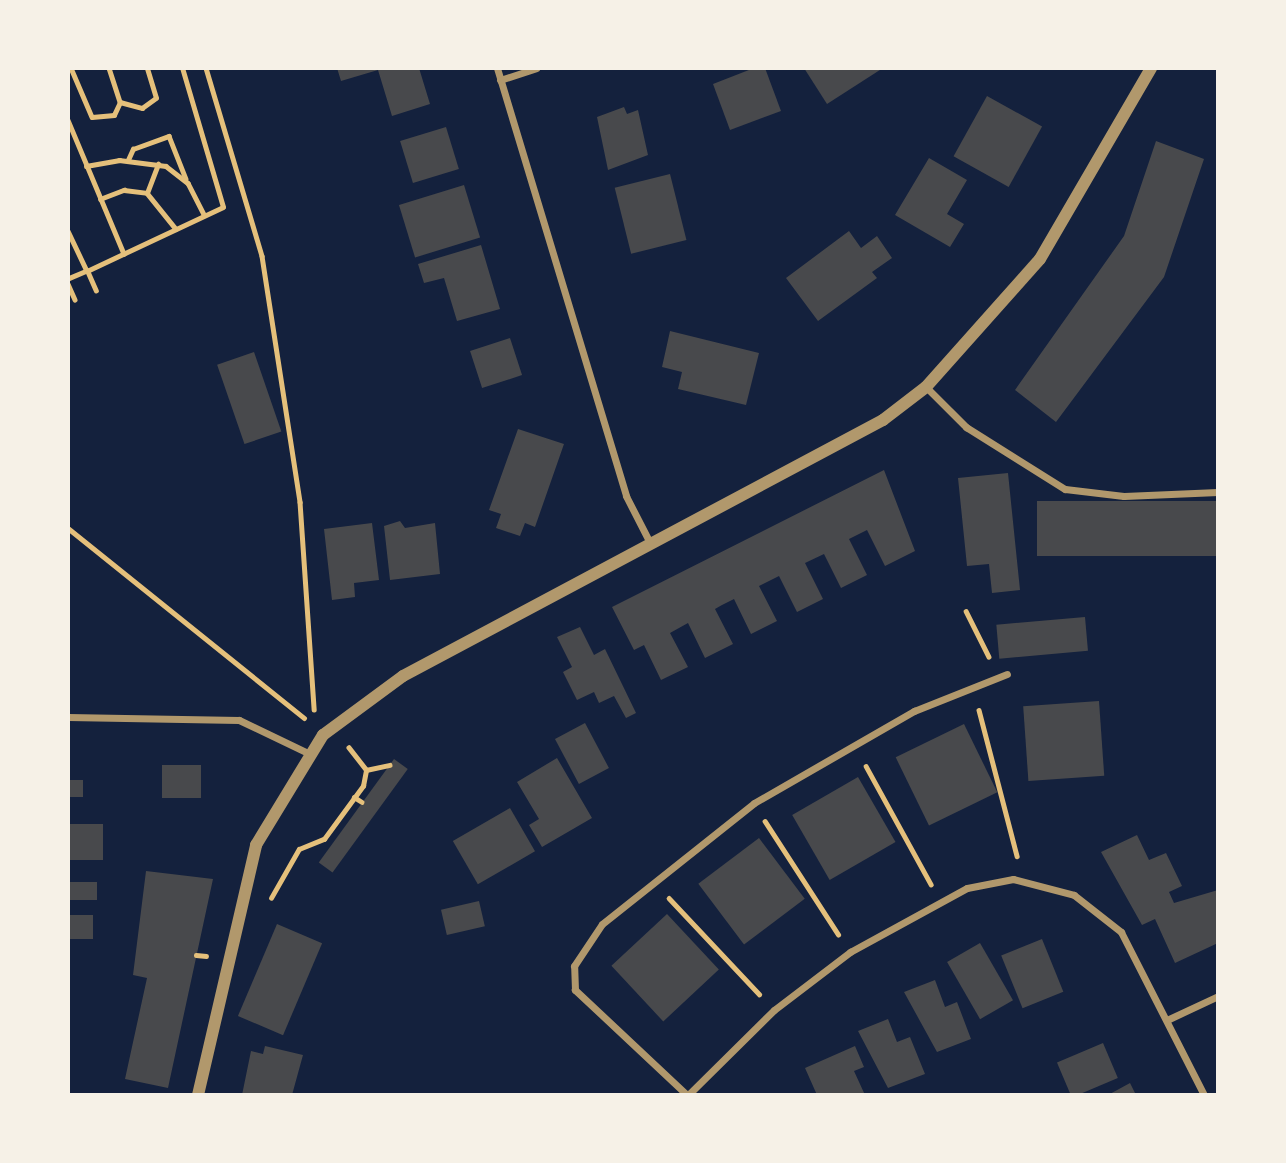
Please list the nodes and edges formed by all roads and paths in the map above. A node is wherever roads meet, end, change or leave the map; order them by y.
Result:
1 (71, 68) edge
2 (109, 68) edge
3 (148, 68) edge
4 (182, 68) edge
5 (206, 68) edge
6 (497, 68) edge
7 (536, 68) edge
8 (1151, 68) edge
9 (500, 80) junction
10 (120, 102) junction
11 (68, 120) edge
12 (128, 160) junction
13 (158, 164) junction
14 (86, 166) junction
15 (188, 183) junction
16 (146, 193) junction
17 (100, 198) junction
18 (204, 215) junction
19 (176, 229) junction
20 (68, 231) edge
21 (124, 254) junction
22 (87, 271) junction
23 (68, 282) edge
24 (96, 291) dead end
25 (75, 300) dead end
26 (926, 387) junction
27 (1218, 492) edge
28 (68, 528) edge
29 (650, 543) junction
30 (966, 611) dead end
31 (1003, 675) joint
32 (978, 706) dead end
33 (68, 718) edge
34 (324, 730) junction
35 (310, 754) junction
36 (389, 765) dead end
37 (366, 770) junction
38 (869, 771) dead end
39 (354, 797) junction
40 (362, 803) dead end
41 (1008, 825) dead end
42 (771, 829) dead end
43 (918, 863) dead end
44 (237, 918) junction
45 (688, 918) dead end
46 (850, 953) junction
47 (738, 971) dead end
48 (1218, 996) edge
49 (1168, 1019) junction
50 (198, 1095) edge
51 (687, 1095) edge
52 (1204, 1095) edge

1 - 10 path
2 - 10 path
3 - 10 path
4 - 18 path
5 - 34 path
6 - 9 street
7 - 9 street
8 - 26 street
9 - 29 street
11 - 14 path
12 - 13 path
12 - 14 path
12 - 15 path
13 - 15 path
13 - 16 path
14 - 17 path
15 - 18 path
16 - 17 path
16 - 19 path
17 - 21 path
18 - 19 path
19 - 21 path
20 - 22 path
21 - 22 path
22 - 23 path
22 - 24 path
23 - 25 path
26 - 27 street
26 - 29 street
28 - 34 path
29 - 34 street
30 - 31 path
31 - 51 street
32 - 41 path
33 - 35 street
34 - 35 street
34 - 37 path
35 - 44 street
36 - 37 path
37 - 39 path
38 - 43 path
39 - 40 path
39 - 44 path
42 - 46 path
44 - 50 street
45 - 47 path
46 - 49 street
46 - 51 street
48 - 49 street
49 - 52 street

